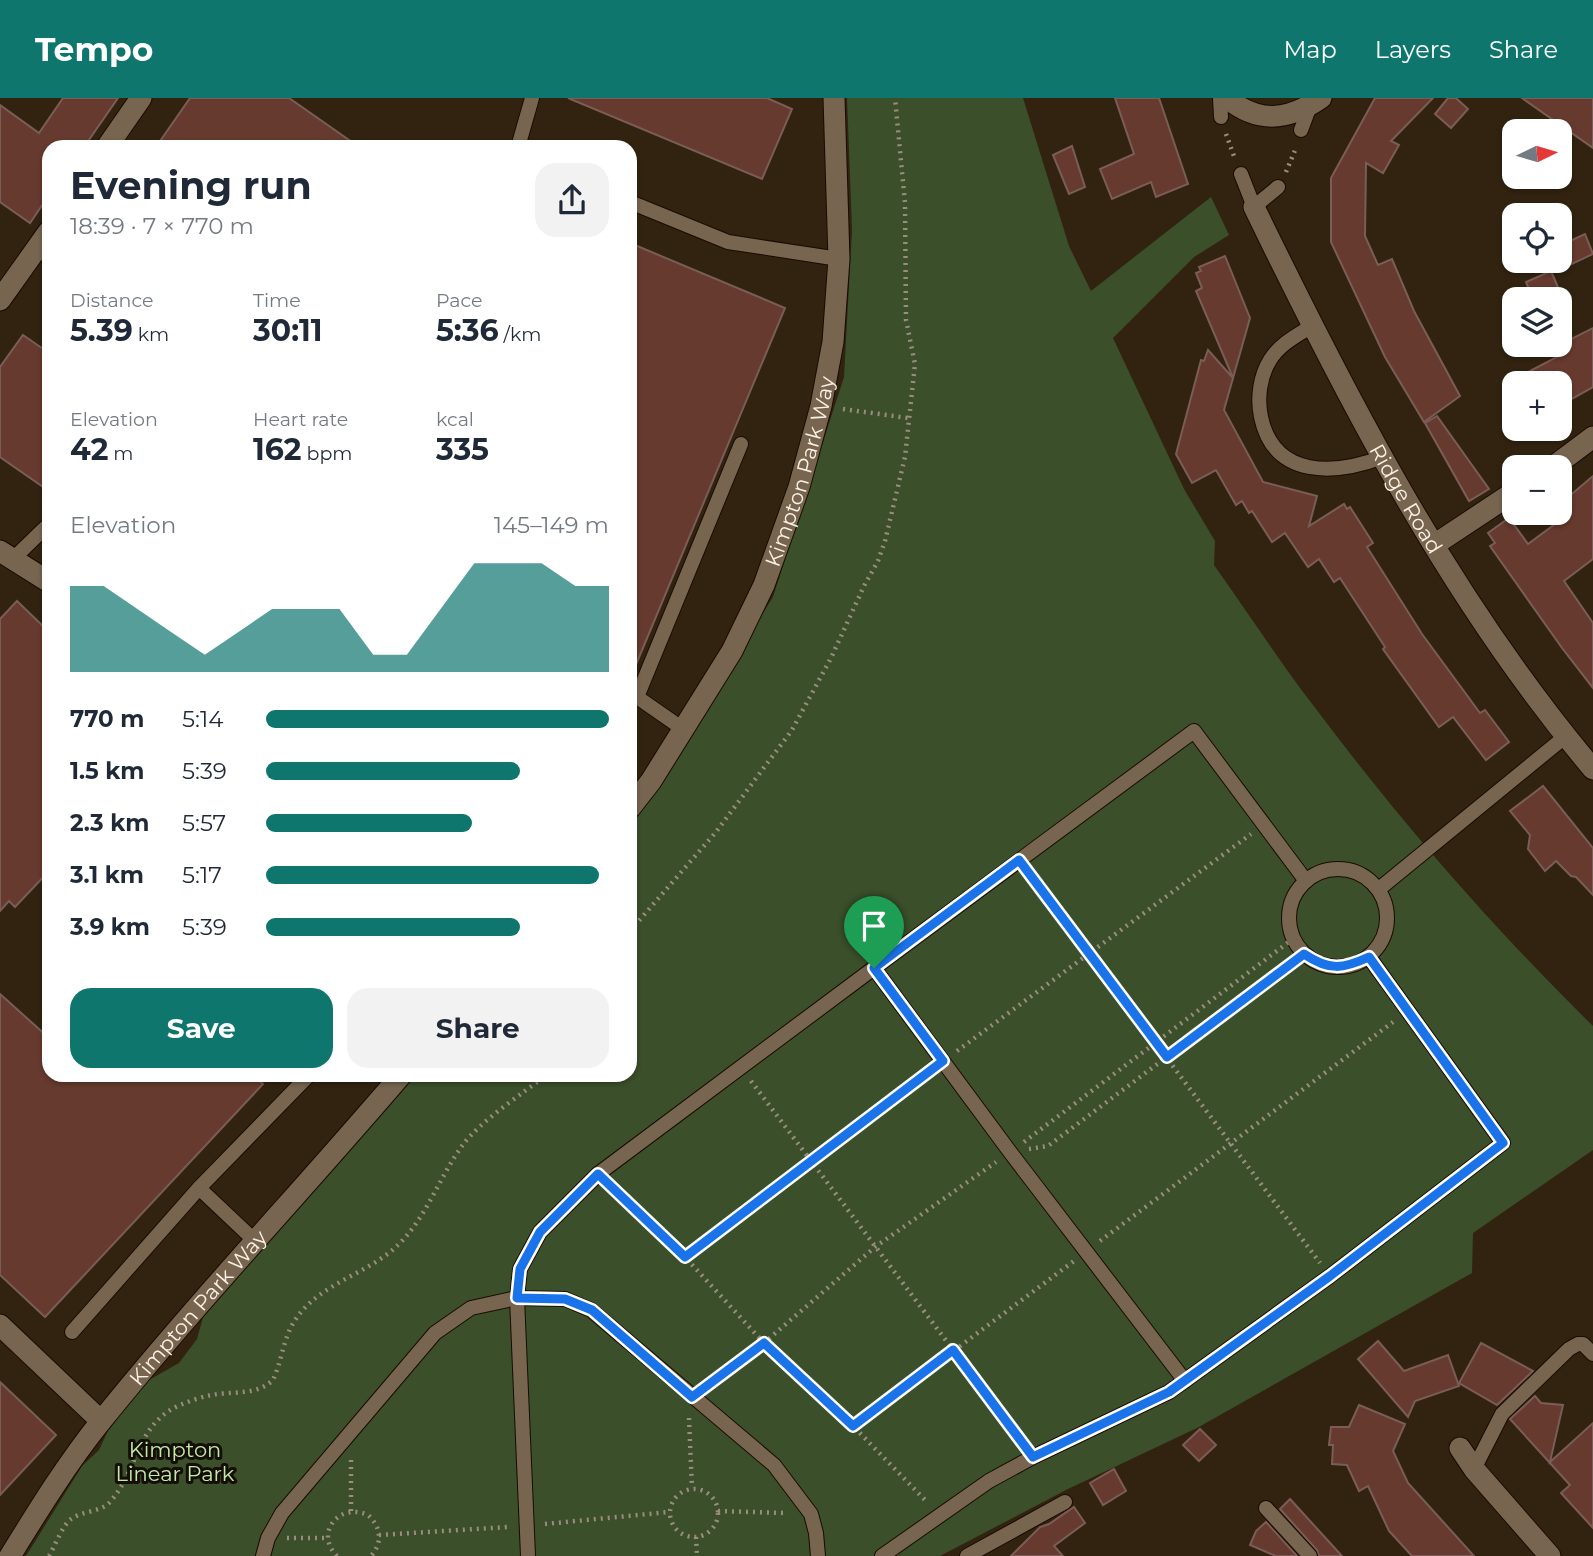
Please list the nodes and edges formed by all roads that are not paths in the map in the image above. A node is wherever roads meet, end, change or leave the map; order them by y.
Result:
1 (141, 98) edge
2 (532, 98) edge
3 (834, 98) edge
4 (1220, 98) edge
5 (1315, 102) edge
6 (1224, 108) edge
7 (1301, 130) road end
8 (112, 140) edge
9 (520, 140) edge
10 (1241, 174) road end
11 (1278, 187) road end
12 (637, 205) edge
13 (1254, 207) junction
14 (42, 250) edge
15 (839, 259) junction
16 (0, 300) edge
17 (1312, 327) junction
18 (1593, 437) edge
19 (741, 444) dead end
20 (1569, 455) edge
21 (1383, 457) junction
22 (1502, 500) edge
23 (42, 529) edge
24 (1434, 545) junction
25 (7, 555) edge
26 (42, 578) edge
27 (637, 689) edge
28 (637, 698) edge
29 (683, 729) junction
30 (1566, 736) junction
31 (1593, 769) edge
32 (637, 799) edge
33 (1306, 881) junction
34 (1378, 889) junction
35 (1369, 957) junction
36 (874, 968) junction
37 (302, 1082) edge
38 (395, 1082) edge
39 (199, 1188) junction
40 (255, 1241) junction
41 (517, 1298) junction
42 (0, 1325) edge
43 (72, 1332) dead end
44 (1593, 1354) edge
45 (1185, 1381) junction
46 (101, 1421) junction
47 (1461, 1448) dead end
48 (1474, 1469) junction
49 (1065, 1502) dead end
50 (1266, 1508) dead end
51 (10, 1556) edge
52 (262, 1556) edge
53 (527, 1556) edge
54 (818, 1556) edge
55 (882, 1556) edge
56 (967, 1556) edge
57 (1310, 1556) edge
58 (1550, 1556) edge

1 - 8 street
2 - 9 lane
3 - 15 street, Kimpton Park Way
4 - 6 lane
5 - 6 street
5 - 7 lane
10 - 13 lane
11 - 13 lane
12 - 15 lane
13 - 17 street, Ridge Road
14 - 16 street
15 - 29 street, Kimpton Park Way
17 - 21 street, Ridge Road
17 - 21 lane
18 - 20 street
19 - 27 lane
21 - 24 street, Ridge Road
22 - 24 street
23 - 25 lane
24 - 30 street, Ridge Road
25 - 26 street
28 - 29 lane
29 - 32 street, Kimpton Park Way
30 - 31 street, Ridge Road
30 - 34 lane
33 - 34 lane
33 - 35 lane
33 - 36 lane
34 - 35 lane
35 - 45 lane
36 - 41 lane
36 - 45 lane
37 - 39 lane
38 - 40 street, Kimpton Park Way
39 - 40 lane
39 - 43 lane
40 - 46 street, Kimpton Park Way
41 - 52 lane
41 - 53 lane
41 - 54 lane
42 - 46 street
44 - 48 lane
45 - 55 lane
46 - 51 street, Kimpton Park Way
47 - 48 street
48 - 58 street
49 - 56 lane
50 - 57 lane

